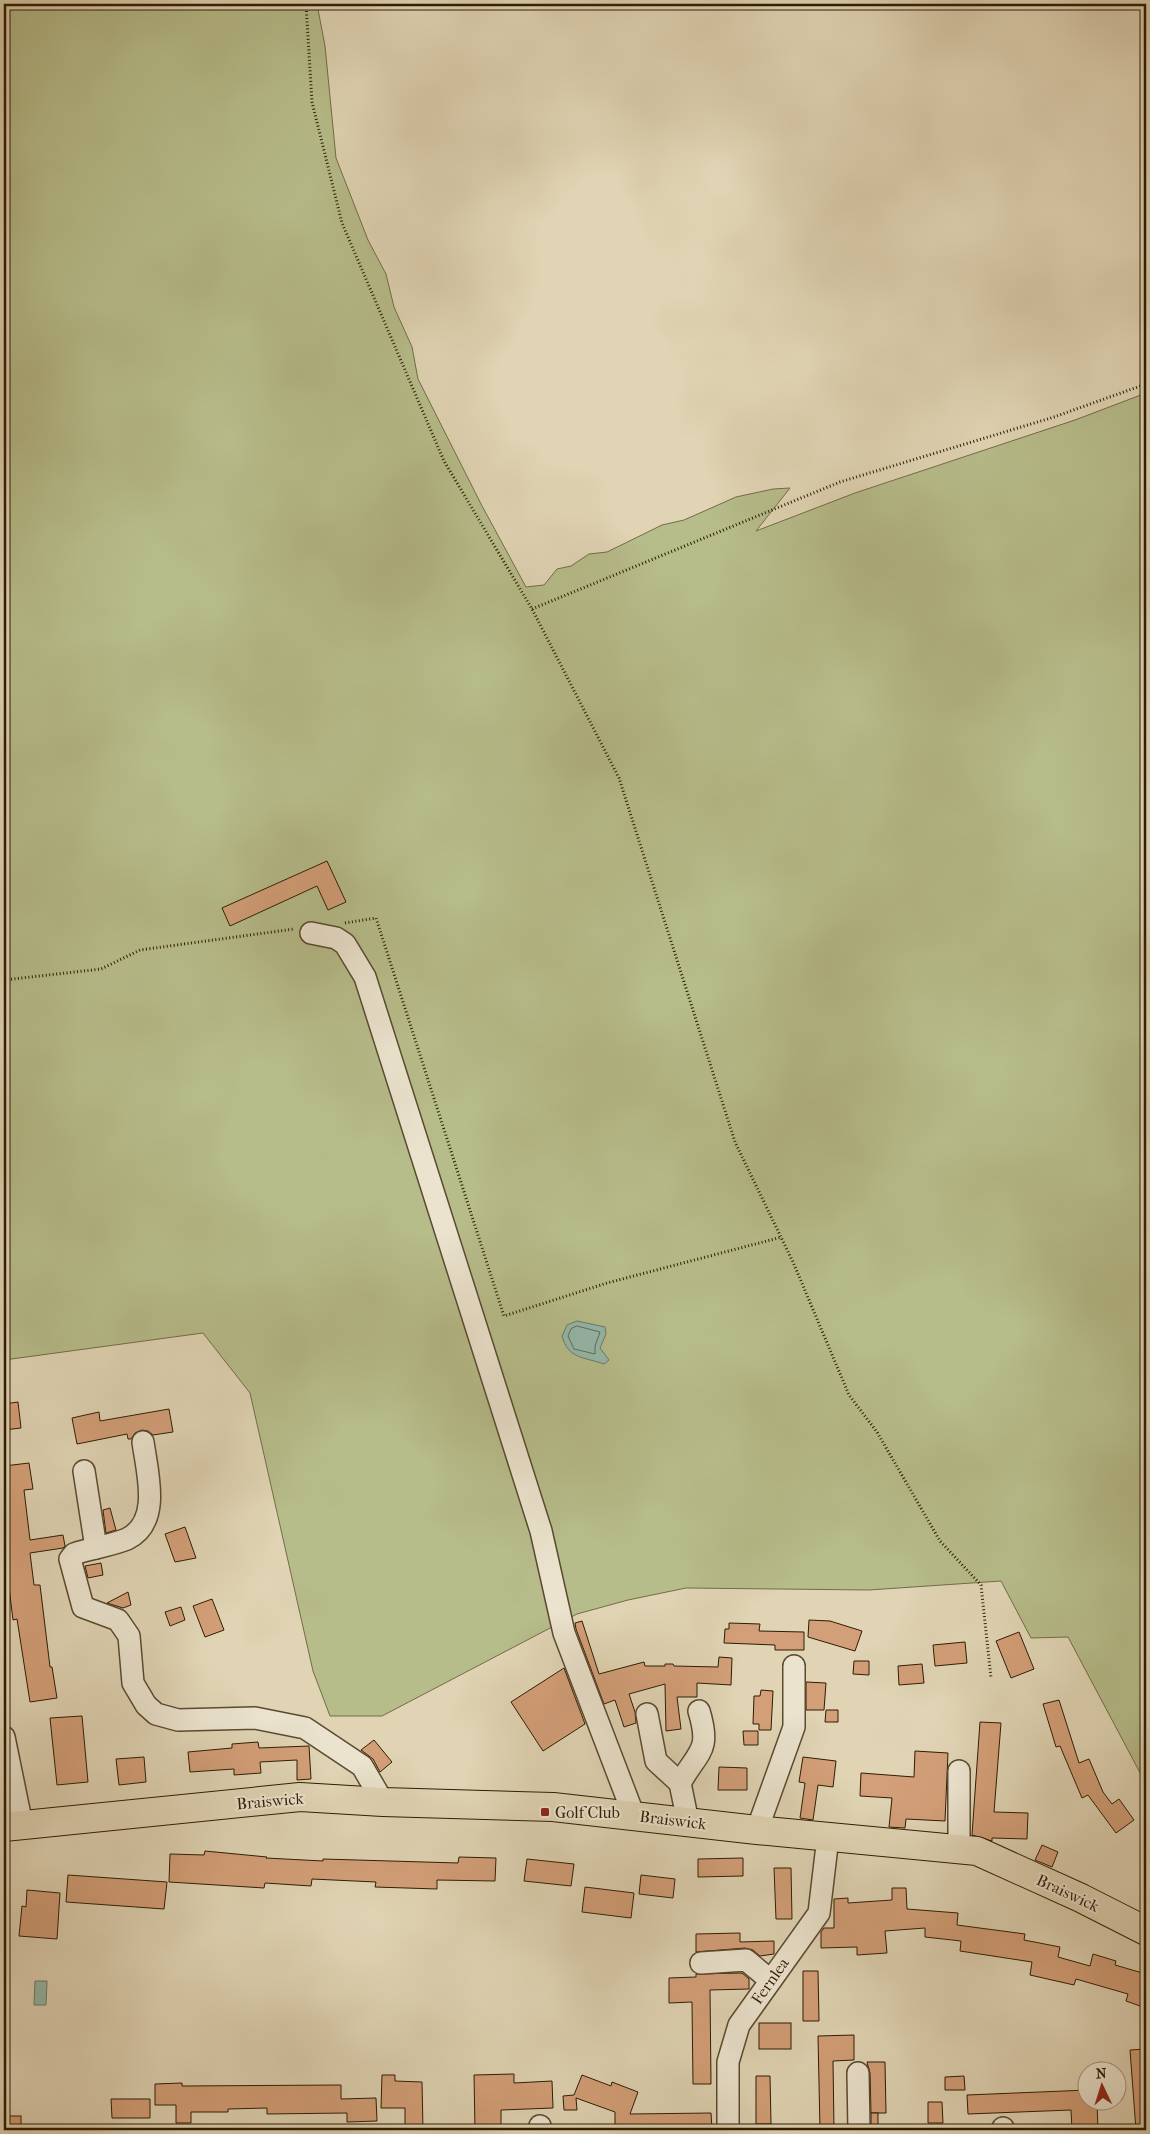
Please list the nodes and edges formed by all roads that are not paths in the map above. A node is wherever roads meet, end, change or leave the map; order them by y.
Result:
1 (311, 934) dead end
2 (143, 1442) dead end
3 (84, 1471) dead end
4 (96, 1548) junction
5 (794, 1666) dead end
6 (699, 1711) dead end
7 (647, 1714) dead end
8 (4, 1737) edge
9 (959, 1771) dead end
10 (680, 1783) junction
11 (383, 1802) junction
12 (634, 1816) junction
13 (688, 1822) junction
14 (13, 1826) edge
15 (757, 1830) junction
16 (828, 1837) junction
17 (959, 1850) junction
18 (1146, 1931) edge
19 (701, 1964) dead end
20 (770, 1980) junction
21 (858, 2073) dead end
22 (728, 2130) edge
23 (859, 2130) edge

1 - 12 street
2 - 4 street
3 - 4 street
4 - 11 street
5 - 15 street
6 - 10 street
7 - 10 street
8 - 14 street
9 - 17 street
10 - 13 street
11 - 12 main road, Braiswick
11 - 14 main road, Braiswick
12 - 13 main road, Braiswick
13 - 15 main road, Braiswick
15 - 16 main road, Braiswick
16 - 17 main road, Braiswick
16 - 20 street, Fernlea
17 - 18 main road, Braiswick
19 - 20 street
20 - 22 street, Fernlea
21 - 23 street

